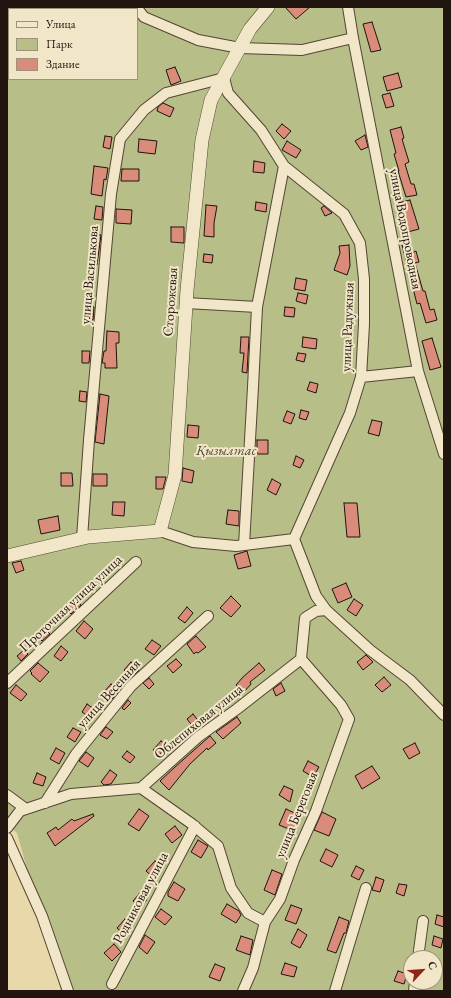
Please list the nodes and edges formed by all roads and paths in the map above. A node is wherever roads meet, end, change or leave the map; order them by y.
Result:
1 (268, 7) edge
2 (348, 7) edge
3 (141, 9) edge
4 (353, 38) junction
5 (240, 48) junction
6 (224, 78) junction
7 (284, 166) junction
8 (186, 303) junction
9 (256, 307) junction
10 (418, 371) junction
11 (361, 377) junction
12 (444, 454) edge
13 (160, 531) junction
14 (82, 538) junction
15 (294, 539) junction
16 (244, 545) junction
17 (7, 556) edge
18 (136, 562) dead end
19 (326, 610) junction
20 (208, 616) dead end
21 (301, 659) junction
22 (7, 683) edge
23 (444, 715) edge
24 (141, 788) junction
25 (7, 795) edge
26 (45, 803) junction
27 (26, 809) junction
28 (195, 826) junction
29 (7, 828) edge
30 (7, 838) edge
31 (366, 888) dead end
32 (423, 921) dead end
33 (265, 922) junction
34 (419, 950) edge
35 (112, 984) dead end
36 (68, 991) edge
37 (243, 991) edge
38 (335, 991) edge

1 - 5 street, Сторожевая
2 - 4 street, улица Водопроводная
3 - 5 street
4 - 5 street
4 - 10 street, улица Водопроводная
5 - 6 street, Сторожевая
6 - 7 street, улица Радужная
6 - 8 street, Сторожевая
6 - 14 street, улица Василькова
7 - 9 street
7 - 11 street, улица Радужная
8 - 9 street
8 - 13 street, Сторожевая
9 - 16 street
10 - 11 street
10 - 12 street, улица Водопроводная
11 - 15 street, улица Радужная
13 - 14 street
13 - 16 street
14 - 17 street
15 - 16 street
15 - 19 street
18 - 22 street, Проточная улица улица
19 - 21 street
19 - 23 street
20 - 26 street, улица Весенняя
21 - 24 street, Облепиховая улица
21 - 33 street, улица Береговая
24 - 26 street
24 - 28 street
25 - 27 street
26 - 27 street
27 - 29 street
28 - 33 street
28 - 35 street, Родниковая улица
30 - 36 street
31 - 38 street
32 - 34 street
33 - 37 street, улица Береговая

